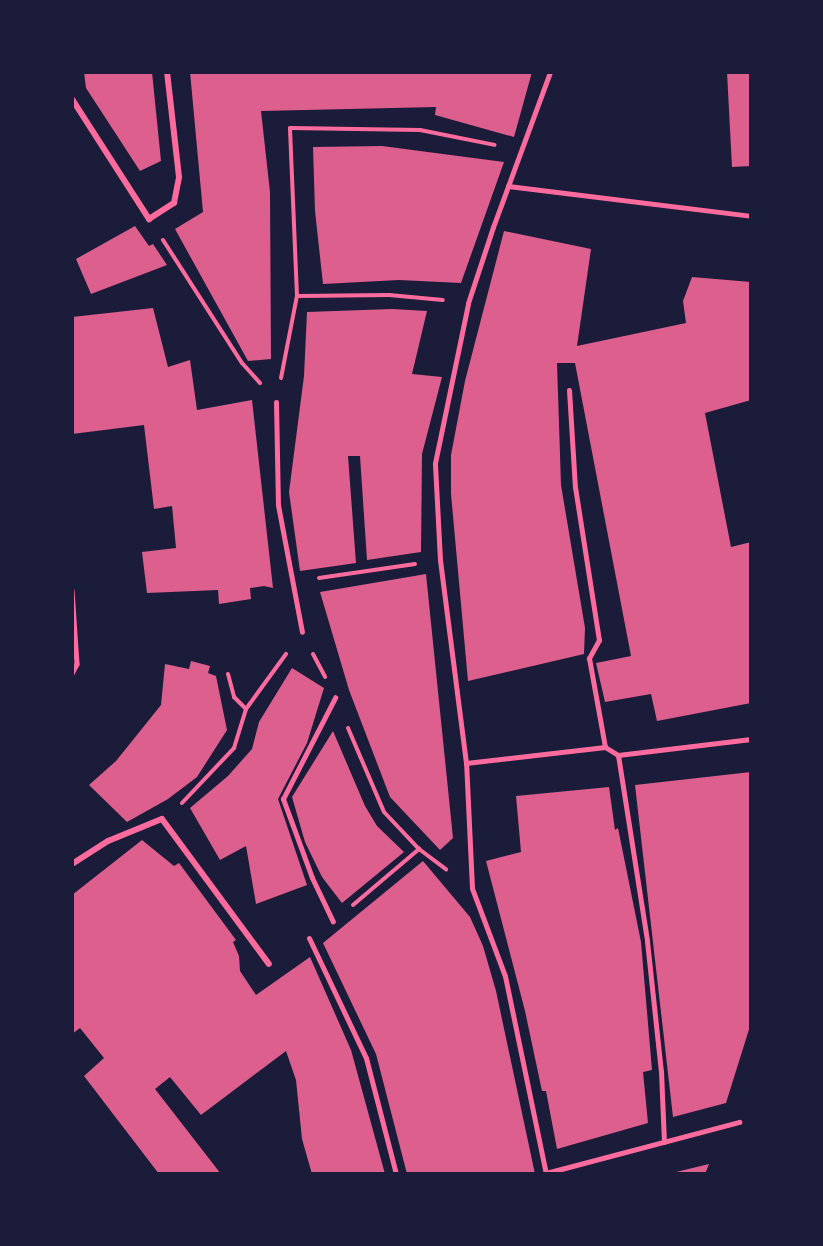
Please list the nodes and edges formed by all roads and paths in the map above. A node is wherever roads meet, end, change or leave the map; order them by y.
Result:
1 (167, 72) edge
2 (550, 72) edge
3 (72, 99) edge
4 (498, 145) dead end
5 (508, 186) junction
6 (751, 216) edge
7 (149, 219) junction
8 (297, 296) junction
9 (468, 303) junction
10 (569, 390) dead end
11 (276, 402) junction
12 (440, 560) junction
13 (310, 579) dead end
14 (72, 590) edge
15 (302, 632) junction
16 (72, 674) edge
17 (228, 674) dead end
18 (335, 698) junction
19 (246, 710) junction
20 (751, 739) edge
21 (605, 747) junction
22 (618, 755) junction
23 (466, 763) junction
24 (162, 819) junction
25 (419, 849) junction
26 (72, 864) edge
27 (380, 882) dead end
28 (472, 888) junction
29 (333, 922) dead end
30 (309, 938) dead end
31 (269, 964) dead end
32 (739, 1122) dead end
33 (664, 1142) junction
34 (396, 1174) edge
35 (546, 1174) edge

1 - 7 street
2 - 5 street
3 - 7 street
4 - 8 path
5 - 6 street
5 - 9 street
7 - 11 path
8 - 9 path
8 - 11 path
9 - 12 street
10 - 21 street
11 - 15 street
12 - 13 path
12 - 23 street
14 - 16 lane
15 - 18 path
15 - 19 path
17 - 19 path
18 - 25 path
18 - 29 lane
19 - 24 path
20 - 22 street
21 - 22 street
21 - 23 street
22 - 33 street
23 - 28 street
24 - 26 street
24 - 31 street
25 - 27 path
25 - 28 path
28 - 35 street
30 - 34 street
32 - 33 street
33 - 35 street

